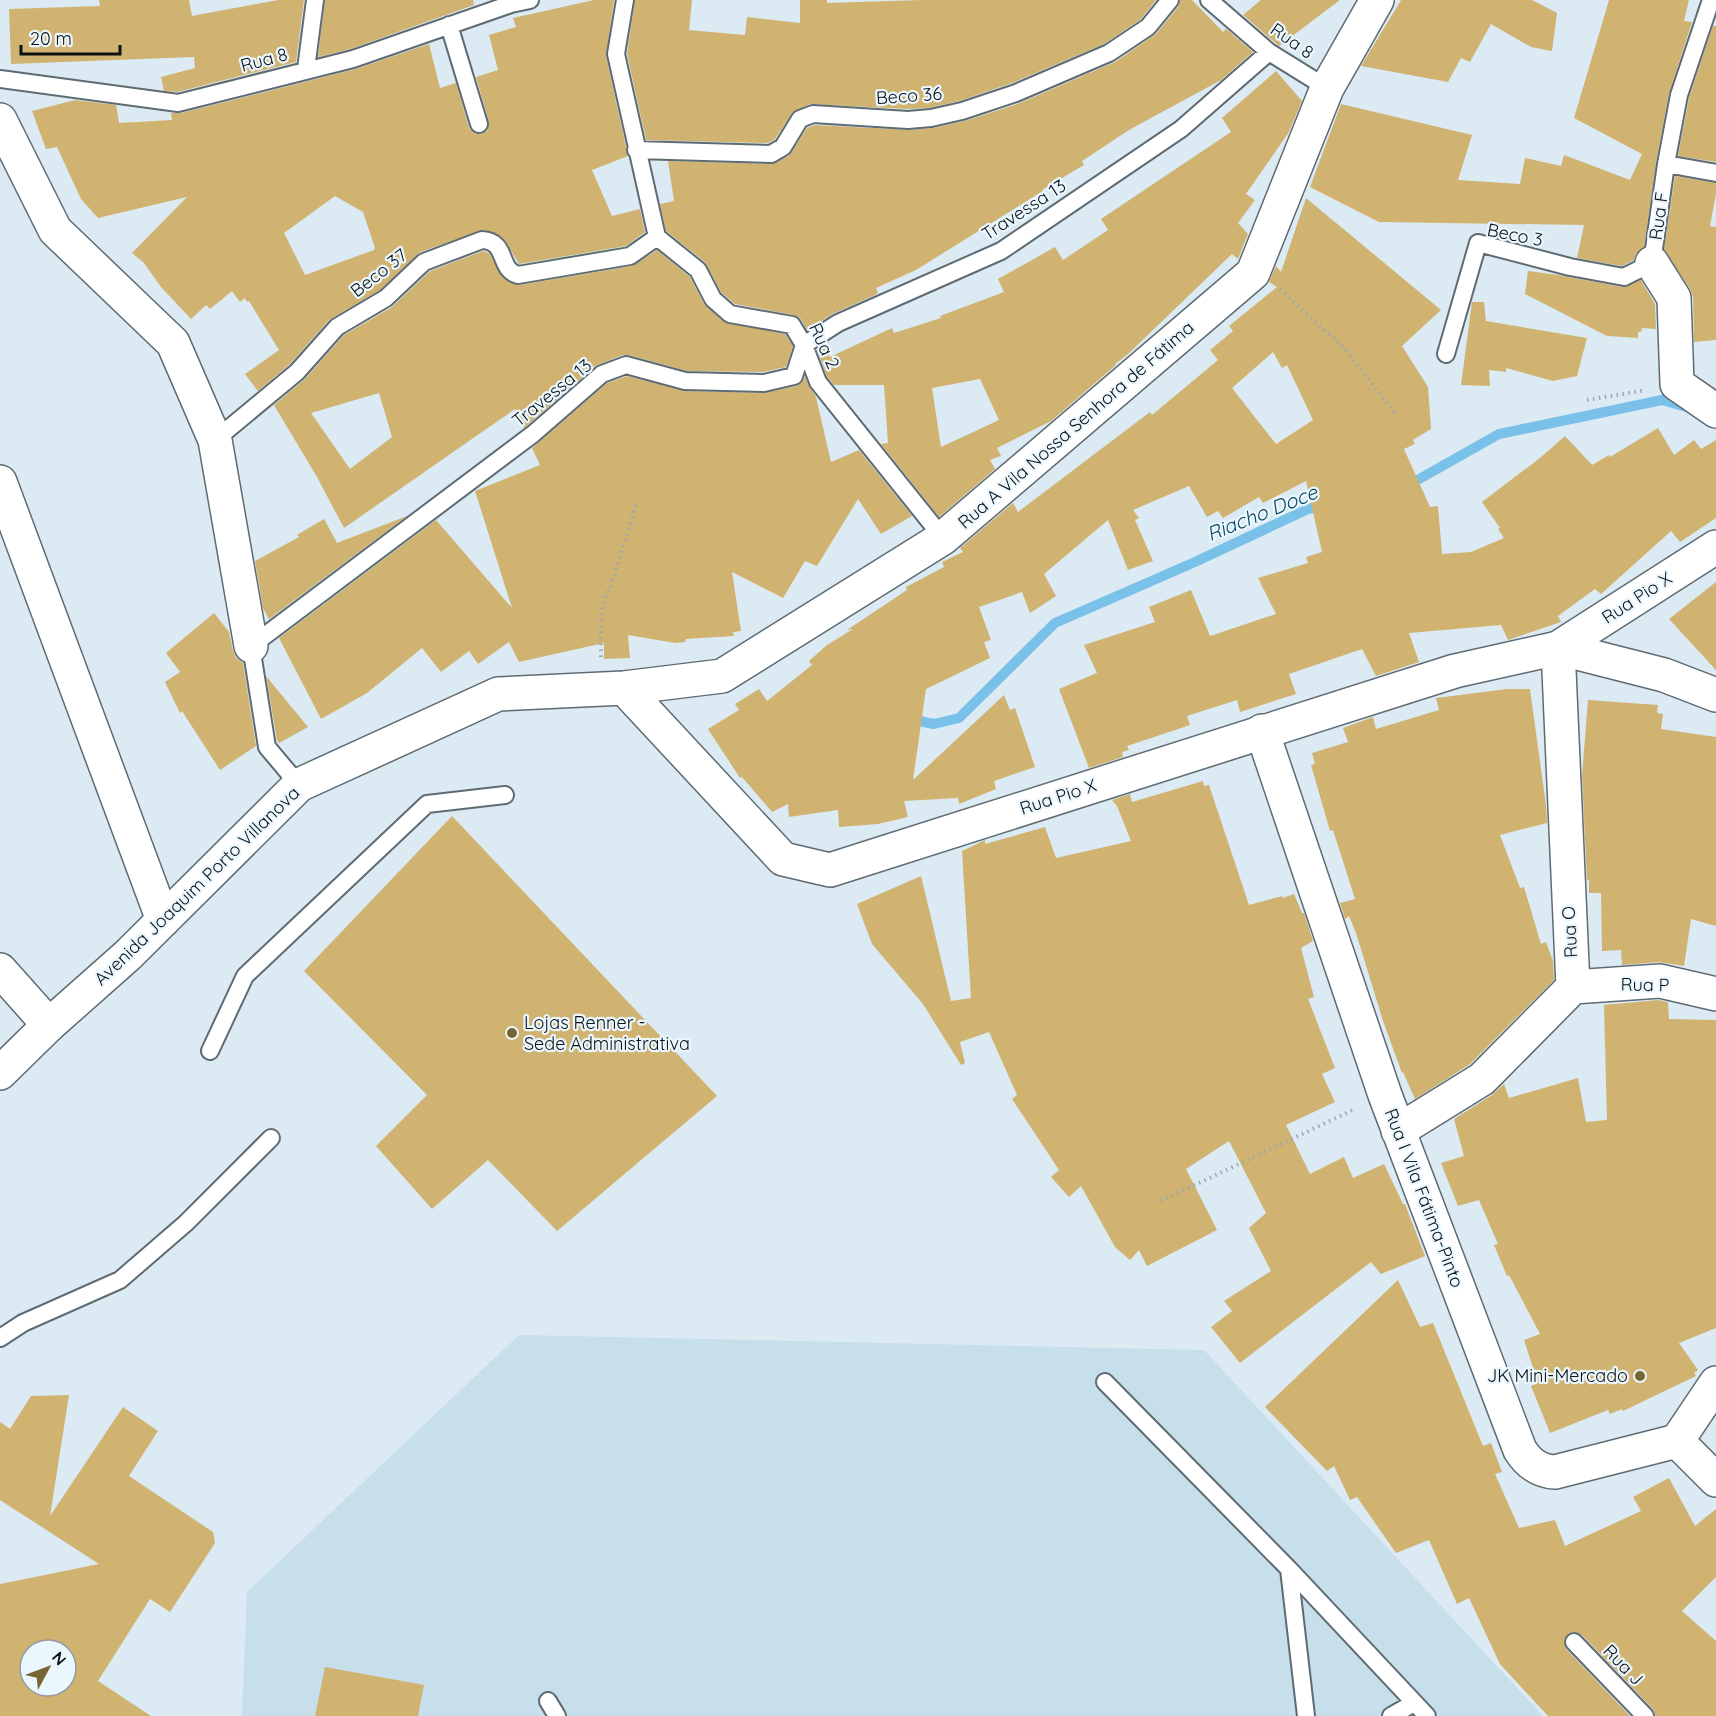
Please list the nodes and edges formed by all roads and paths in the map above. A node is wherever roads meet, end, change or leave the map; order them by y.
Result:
1 (315, 0) edge
2 (530, 0) edge
3 (625, 0) edge
4 (1170, 0) edge
5 (1209, 0) edge
6 (1377, 0) edge
7 (1711, 0) edge
8 (449, 25) junction
9 (1269, 52) junction
10 (306, 69) junction
11 (0, 79) edge
12 (1327, 88) junction
13 (0, 120) edge
14 (479, 124) dead end
15 (636, 150) junction
16 (1666, 164) junction
17 (1716, 173) edge
18 (657, 237) junction
19 (1652, 263) junction
20 (1287, 294) dead end
21 (804, 345) junction
22 (1446, 354) dead end
23 (1677, 384) junction
24 (1587, 400) dead end
25 (1716, 411) edge
26 (1397, 416) dead end
27 (215, 440) junction
28 (0, 482) edge
29 (637, 502) dead end
30 (943, 538) junction
31 (1716, 547) edge
32 (251, 646) junction
33 (1558, 648) junction
34 (624, 688) junction
35 (1716, 695) edge
36 (1262, 731) junction
37 (298, 785) junction
38 (505, 795) dead end
39 (163, 920) junction
40 (0, 970) edge
41 (1573, 987) junction
42 (1716, 994) edge
43 (49, 1025) junction
44 (210, 1051) dead end
45 (0, 1073) edge
46 (1385, 1095) junction
47 (1398, 1131) junction
48 (271, 1138) dead end
49 (1161, 1201) dead end
50 (0, 1338) edge
51 (1105, 1382) dead end
52 (1716, 1383) edge
53 (1677, 1441) junction
54 (1716, 1480) edge
55 (1289, 1569) junction
56 (1574, 1642) dead end
57 (548, 1701) dead end
58 (1414, 1703) junction
59 (557, 1716) edge
60 (1306, 1716) edge
61 (1391, 1716) edge
62 (1427, 1716) edge
63 (1646, 1716) edge

1 - 10 lane
2 - 8 lane, Rua 8
3 - 15 lane
4 - 15 lane, Beco 36
5 - 9 lane, Rua 8
6 - 12 street, Rua A Vila Nossa Senhora de Fátima
7 - 16 lane, Rua F
8 - 10 lane, Rua 8
8 - 14 lane
9 - 12 lane, Rua 8
9 - 21 lane, Travessa 13
10 - 11 lane, Rua 8
12 - 30 street, Rua A Vila Nossa Senhora de Fátima
13 - 27 street
15 - 18 lane
16 - 17 lane
16 - 19 lane, Rua F
18 - 21 lane, Rua 2
18 - 27 lane, Beco 37
19 - 22 lane, Beco 3
19 - 23 street, Rua F
20 - 26 path
21 - 30 lane, Rua 2
21 - 32 lane, Travessa 13
23 - 24 path
23 - 25 street
27 - 32 street
28 - 39 street
29 - 34 path
30 - 34 street, Rua A Vila Nossa Senhora de Fátima
31 - 33 street, Rua Pio X
32 - 37 lane
33 - 35 street, Rua Pio X
33 - 36 street, Rua Pio X
33 - 41 street, Rua O
34 - 36 street, Rua Pio X
34 - 37 street, Avenida Joaquim Porto Villanova
36 - 46 street, Rua I Vila Fátima-Pinto
37 - 39 street, Avenida Joaquim Porto Villanova
38 - 44 lane
39 - 43 street, Avenida Joaquim Porto Villanova
40 - 43 street
41 - 42 street, Rua P
41 - 47 street
43 - 45 street, Avenida Joaquim Porto Villanova
46 - 47 street, Rua I Vila Fátima-Pinto
46 - 49 path
47 - 53 street, Rua I Vila Fátima-Pinto
48 - 50 lane
51 - 55 lane
52 - 53 street
53 - 54 street
55 - 58 lane
55 - 60 lane
56 - 63 lane, Rua J
57 - 59 lane
58 - 61 lane
58 - 62 lane

